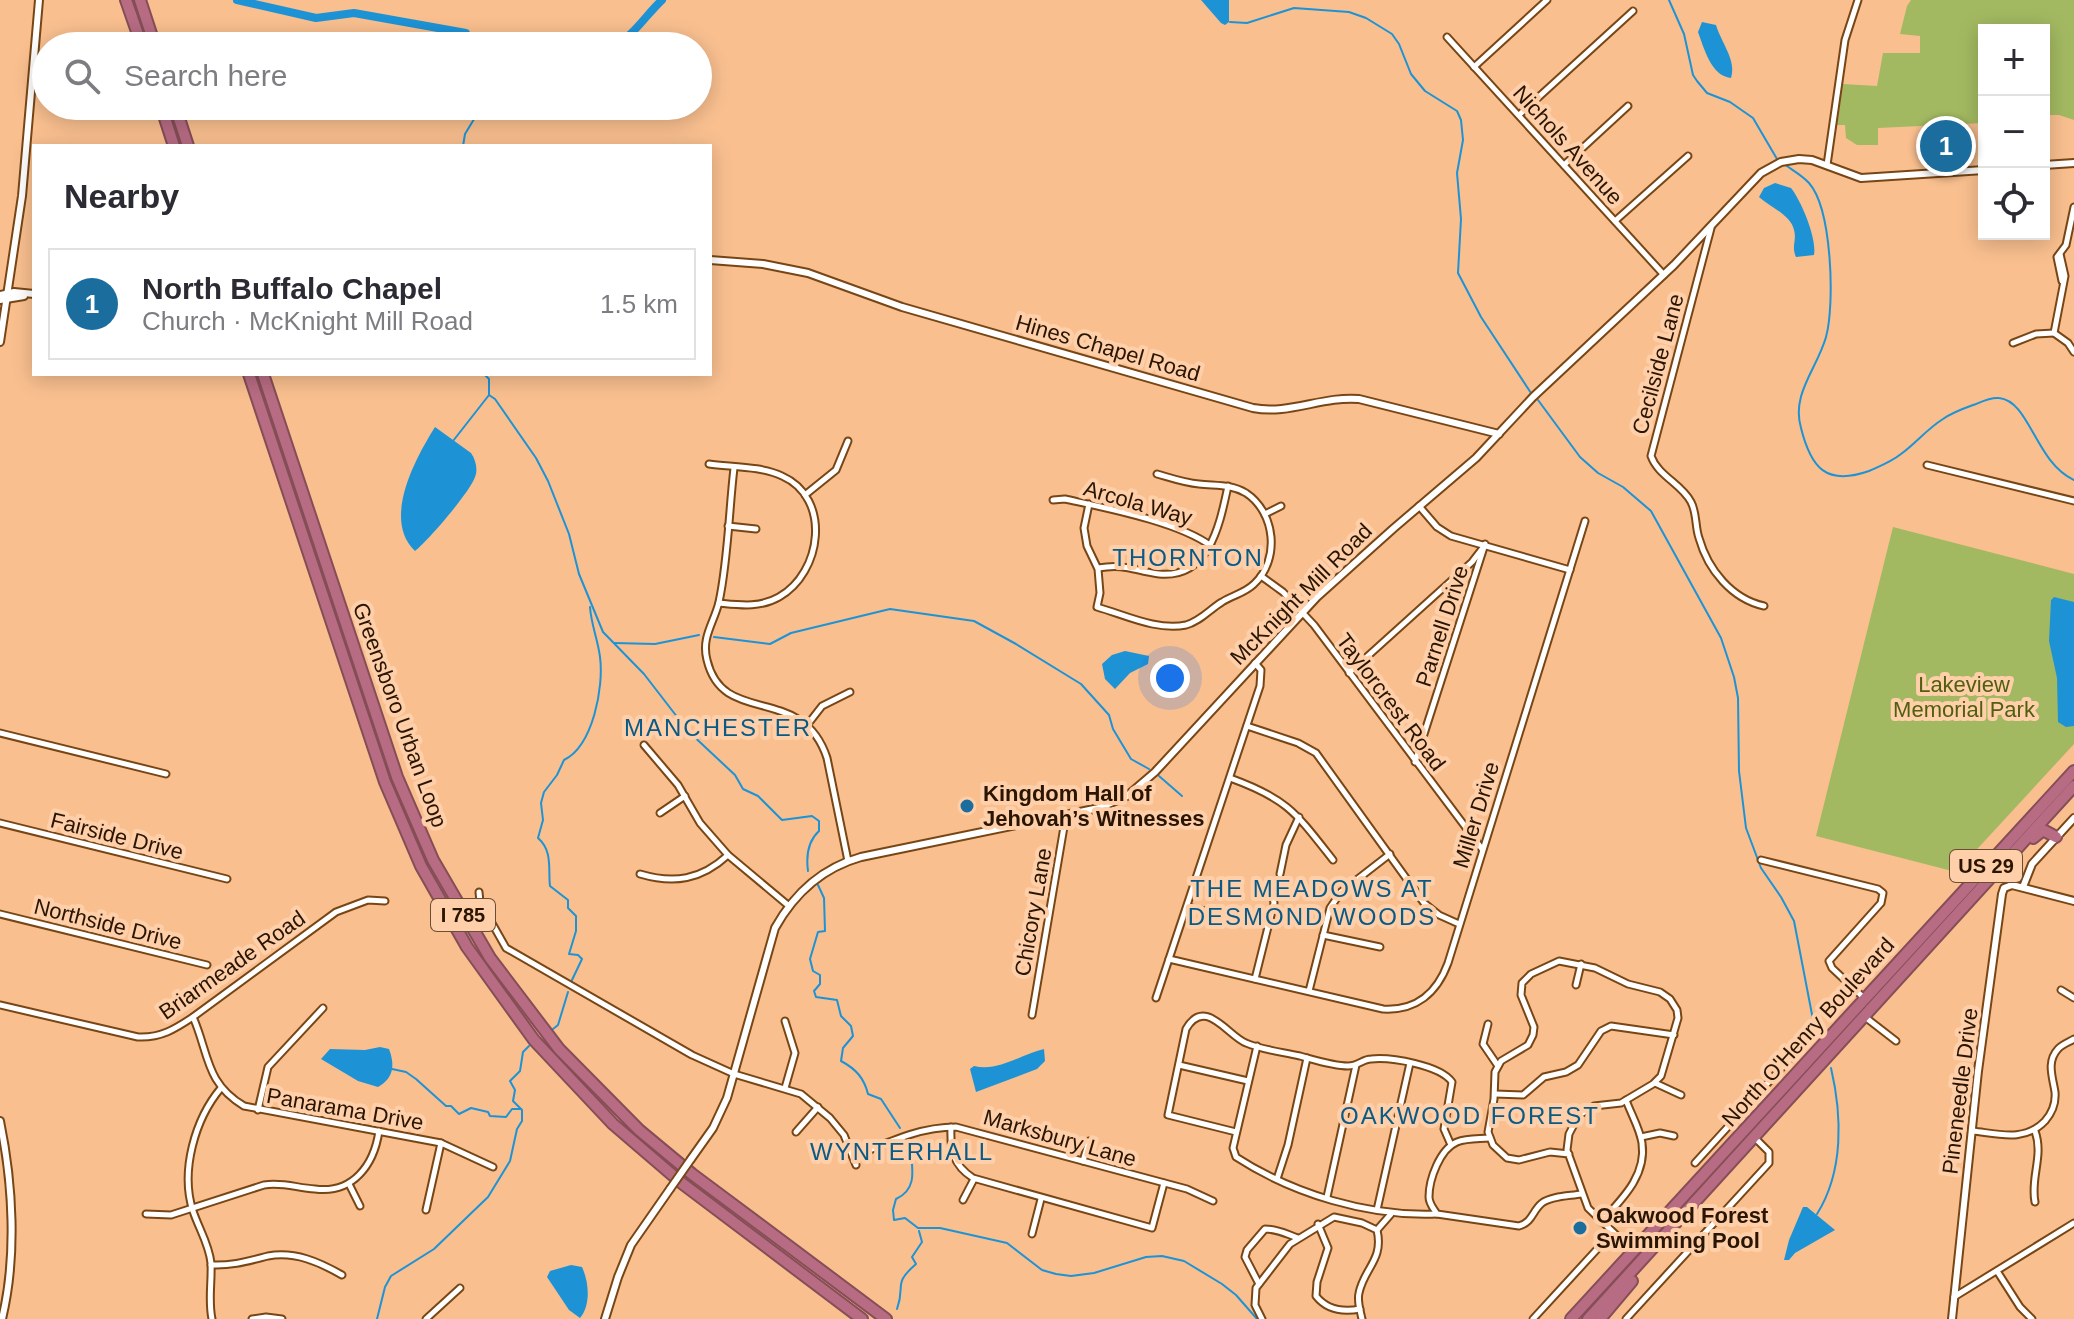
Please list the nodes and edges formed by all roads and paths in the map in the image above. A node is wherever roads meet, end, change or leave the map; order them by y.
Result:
1 (39, 0) edge
2 (126, 0) edge
3 (140, 0) edge
4 (1547, 0) edge
5 (1858, 0) edge
6 (1633, 11) dead end
7 (36, 32) edge
8 (137, 32) edge
9 (150, 32) edge
10 (1447, 37) dead end
11 (1474, 67) junction
12 (32, 80) edge
13 (1628, 106) dead end
14 (1519, 115) junction
15 (166, 120) edge
16 (180, 120) edge
17 (173, 144) edge
18 (187, 144) edge
19 (1688, 156) dead end
20 (2074, 163) edge
21 (1564, 165) junction
22 (1827, 165) junction
23 (2050, 165) edge
24 (1978, 170) edge
25 (2074, 207) edge
26 (1615, 221) junction
27 (1711, 227) junction
28 (712, 260) edge
29 (1664, 275) junction
30 (32, 294) edge
31 (4, 297) edge
32 (2054, 333) junction
33 (0, 342) edge
34 (2013, 343) dead end
35 (2074, 352) edge
36 (250, 376) edge
37 (264, 376) edge
38 (1499, 434) junction
39 (848, 441) dead end
40 (709, 464) dead end
41 (1927, 465) dead end
42 (734, 468) junction
43 (1157, 474) dead end
44 (1228, 486) junction
45 (805, 495) junction
46 (1053, 500) dead end
47 (2074, 501) edge
48 (1089, 504) junction
49 (1281, 506) dead end
50 (1419, 506) junction
51 (1265, 514) junction
52 (1585, 521) dead end
53 (728, 526) junction
54 (756, 529) dead end
55 (1485, 544) junction
56 (1211, 546) junction
57 (1098, 569) junction
58 (1570, 570) junction
59 (1261, 576) junction
60 (719, 603) junction
61 (1764, 606) dead end
62 (1303, 612) junction
63 (1255, 663) junction
64 (1349, 673) junction
65 (850, 692) dead end
66 (808, 724) junction
67 (1247, 726) junction
68 (0, 733) edge
69 (644, 745) dead end
70 (1415, 762) junction
71 (2074, 771) edge
72 (166, 774) dead end
73 (1229, 778) junction
74 (2074, 788) edge
75 (685, 796) junction
76 (660, 813) dead end
77 (1066, 815) junction
78 (1299, 817) junction
79 (2074, 818) edge
80 (0, 823) edge
81 (2056, 837) junction
82 (1482, 850) junction
83 (1390, 854) junction
84 (728, 855) junction
85 (1333, 860) dead end
86 (1761, 860) dead end
87 (848, 861) junction
88 (1996, 871) junction
89 (640, 874) dead end
90 (1280, 874) dead end
91 (227, 879) dead end
92 (2023, 887) junction
93 (1272, 891) dead end
94 (479, 892) dead end
95 (385, 901) dead end
96 (2074, 901) edge
97 (789, 906) junction
98 (1187, 907) junction
99 (0, 914) edge
100 (1459, 924) junction
101 (1269, 926) junction
102 (1322, 935) junction
103 (1380, 947) dead end
104 (1169, 959) junction
105 (1581, 964) junction
106 (207, 965) dead end
107 (1255, 979) junction
108 (1576, 985) dead end
109 (2061, 990) dead end
110 (1309, 991) junction
111 (1156, 998) dead end
112 (1865, 998) junction
113 (2074, 998) edge
114 (0, 1005) edge
115 (323, 1008) dead end
116 (1032, 1015) dead end
117 (1864, 1016) junction
118 (193, 1017) junction
119 (785, 1021) dead end
120 (1488, 1024) dead end
121 (1674, 1035) junction
122 (2074, 1039) edge
123 (1896, 1041) dead end
124 (1257, 1046) junction
125 (1831, 1051) junction
126 (1796, 1052) dead end
127 (1307, 1058) junction
128 (1410, 1063) junction
129 (1178, 1065) junction
130 (1356, 1065) junction
131 (1498, 1066) junction
132 (734, 1074) junction
133 (1248, 1081) junction
134 (1655, 1083) junction
135 (221, 1088) junction
136 (785, 1088) junction
137 (1495, 1094) junction
138 (1681, 1095) dead end
139 (1626, 1100) junction
140 (818, 1107) junction
141 (258, 1110) junction
142 (1735, 1119) junction
143 (0, 1121) edge
144 (951, 1127) junction
145 (379, 1131) junction
146 (1973, 1131) junction
147 (2035, 1131) junction
148 (796, 1132) dead end
149 (1236, 1132) junction
150 (1750, 1133) junction
151 (1674, 1136) dead end
152 (1641, 1137) junction
153 (1489, 1138) junction
154 (1089, 1141) dead end
155 (441, 1143) junction
156 (1451, 1145) junction
157 (1569, 1154) junction
158 (853, 1157) junction
159 (1083, 1161) junction
160 (1695, 1163) dead end
161 (856, 1165) dead end
162 (493, 1167) dead end
163 (974, 1179) junction
164 (1277, 1179) junction
165 (1164, 1183) junction
166 (349, 1184) junction
167 (1581, 1194) junction
168 (1327, 1197) junction
169 (1041, 1199) junction
170 (963, 1200) dead end
171 (1213, 1201) dead end
172 (1696, 1201) junction
173 (2035, 1202) dead end
174 (360, 1206) dead end
175 (192, 1208) junction
176 (426, 1210) dead end
177 (1377, 1210) junction
178 (146, 1214) dead end
179 (1391, 1214) junction
180 (1437, 1214) junction
181 (1601, 1222) junction
182 (2074, 1223) edge
183 (1318, 1224) junction
184 (1377, 1230) junction
185 (1612, 1233) junction
186 (1032, 1234) dead end
187 (1298, 1238) junction
188 (1633, 1250) junction
189 (211, 1265) junction
190 (1997, 1271) junction
191 (342, 1275) dead end
192 (1259, 1284) junction
193 (460, 1288) dead end
194 (1954, 1297) junction
195 (1360, 1309) junction
196 (859, 1317) edge
197 (2, 1319) edge
198 (212, 1319) edge
199 (252, 1319) edge
200 (282, 1319) edge
201 (426, 1319) edge
202 (605, 1319) edge
203 (886, 1319) edge
204 (1262, 1319) edge
205 (1362, 1319) edge
206 (1533, 1319) edge
207 (1571, 1319) edge
208 (1588, 1319) edge
209 (1600, 1319) edge
210 (1626, 1319) edge
211 (1952, 1319) edge
212 (2030, 1319) edge

1 - 7 street
2 - 8 highway
3 - 9 highway
4 - 11 street
5 - 22 street
6 - 14 street
10 - 11 street, Nichols Avenue
11 - 14 street, Nichols Avenue
12 - 31 street
13 - 21 street
14 - 21 street, Nichols Avenue
15 - 17 highway
16 - 18 highway
19 - 26 street
20 - 23 street
21 - 26 street, Nichols Avenue
22 - 24 street, McKnight Mill Road
22 - 27 street, McKnight Mill Road
25 - 32 street
26 - 29 street, Nichols Avenue
27 - 29 street, McKnight Mill Road
27 - 61 street, Cecilside Lane
28 - 38 street, Hines Chapel Road
29 - 38 street, McKnight Mill Road
30 - 31 street
31 - 33 street
32 - 34 street
32 - 35 street
36 - 196 highway, Greensboro Urban Loop / I 785
37 - 203 highway, Greensboro Urban Loop / I 785
38 - 50 street, McKnight Mill Road
39 - 45 street
40 - 42 street
41 - 47 street
42 - 45 street
42 - 53 street
43 - 44 street
44 - 51 street
44 - 56 street
45 - 60 street
46 - 48 street, Arcola Way
48 - 56 street, Arcola Way
48 - 57 street
49 - 51 street
50 - 55 street
50 - 62 street, McKnight Mill Road
51 - 59 street
52 - 58 street, Miller Drive
53 - 54 street
53 - 60 street
55 - 58 street
55 - 64 street
55 - 70 street, Parnell Drive
56 - 57 street
57 - 59 street
58 - 82 street, Miller Drive
59 - 62 street, Taylorcrest Road
60 - 66 street
62 - 63 street, McKnight Mill Road
62 - 64 street, Taylorcrest Road
63 - 67 street
63 - 77 street, McKnight Mill Road
64 - 70 street, Taylorcrest Road
65 - 66 street
66 - 87 street
67 - 73 street
67 - 83 street
68 - 72 street
69 - 75 street
70 - 82 street, Taylorcrest Road
71 - 112 highway, North O'Henry Boulevard / US 29
73 - 78 street
73 - 98 street
74 - 81 highway
74 - 88 highway, North O'Henry Boulevard / US 29
75 - 76 street
75 - 84 street
77 - 87 street, McKnight Mill Road
77 - 116 street, Chicory Lane
78 - 85 street
78 - 90 street
79 - 81 street
80 - 91 street, Fairside Drive
81 - 88 highway
81 - 92 street
82 - 100 street, Miller Drive
83 - 100 street
83 - 102 street
84 - 89 street
84 - 97 street
86 - 112 street
87 - 97 street, McKnight Mill Road
88 - 117 highway, North O'Henry Boulevard / US 29
92 - 96 street
92 - 146 street, Pineneedle Drive
93 - 101 street
94 - 132 street
95 - 118 street, Briarmeade Road
97 - 132 street, McKnight Mill Road
98 - 101 street
98 - 104 street
99 - 106 street, Northside Drive
100 - 110 street, Miller Drive
101 - 107 street
102 - 103 street
102 - 110 street
104 - 107 street, Miller Drive
104 - 111 street
105 - 108 street
105 - 121 street
105 - 131 street
107 - 110 street, Miller Drive
109 - 113 street
112 - 125 highway
112 - 150 highway, North O'Henry Boulevard / US 29
114 - 118 street, Briarmeade Road
115 - 141 street
117 - 123 street
117 - 125 highway, North O'Henry Boulevard / US 29
118 - 135 street
119 - 136 street
120 - 131 street
121 - 134 street
121 - 137 street
122 - 147 street
124 - 127 street
124 - 129 street
124 - 133 street
125 - 150 highway, North O'Henry Boulevard / US 29
126 - 142 street
127 - 130 street
127 - 164 street
128 - 130 street
128 - 156 street
128 - 177 street
129 - 133 street
129 - 149 street
130 - 168 street
131 - 137 street
132 - 136 street
132 - 202 street, McKnight Mill Road, bridge
133 - 149 street
134 - 138 street
134 - 139 street
135 - 141 street, Panarama Drive
135 - 175 street
136 - 140 street
137 - 153 street
139 - 152 street
139 - 157 street
140 - 148 street
140 - 158 street
141 - 145 street, Panarama Drive
142 - 150 street
142 - 160 street
143 - 197 street
144 - 158 street, Marksbury Lane
144 - 159 street, Marksbury Lane
144 - 163 street
145 - 155 street, Panarama Drive
145 - 166 street
146 - 147 street
146 - 194 street, Pineneedle Drive
147 - 173 street
149 - 164 street
150 - 172 highway, North O'Henry Boulevard / US 29
150 - 188 highway, North O'Henry Boulevard / US 29
150 - 210 street
151 - 152 street
152 - 181 street
153 - 156 street
153 - 157 street
154 - 159 street
155 - 162 street, Panarama Drive
155 - 176 street
156 - 180 street
157 - 167 street
158 - 161 street
159 - 165 street, Marksbury Lane
163 - 169 street
163 - 170 street
164 - 168 street
165 - 169 street
165 - 171 street, Marksbury Lane
166 - 174 street
166 - 175 street
167 - 180 street
167 - 181 street
168 - 177 street
169 - 186 street
172 - 208 highway, North O'Henry Boulevard / US 29
172 - 209 highway
175 - 178 street
175 - 189 street
177 - 179 street
179 - 180 street
179 - 184 street
181 - 185 street
182 - 190 street
183 - 184 street
183 - 187 street
183 - 195 street
184 - 195 street
185 - 188 street
185 - 206 street
187 - 192 street
187 - 192 street
188 - 207 highway, North O'Henry Boulevard / US 29
189 - 191 street
189 - 198 street
190 - 194 street
190 - 212 street
192 - 204 street
193 - 201 street
194 - 211 street, Pineneedle Drive
195 - 205 street
199 - 200 street

